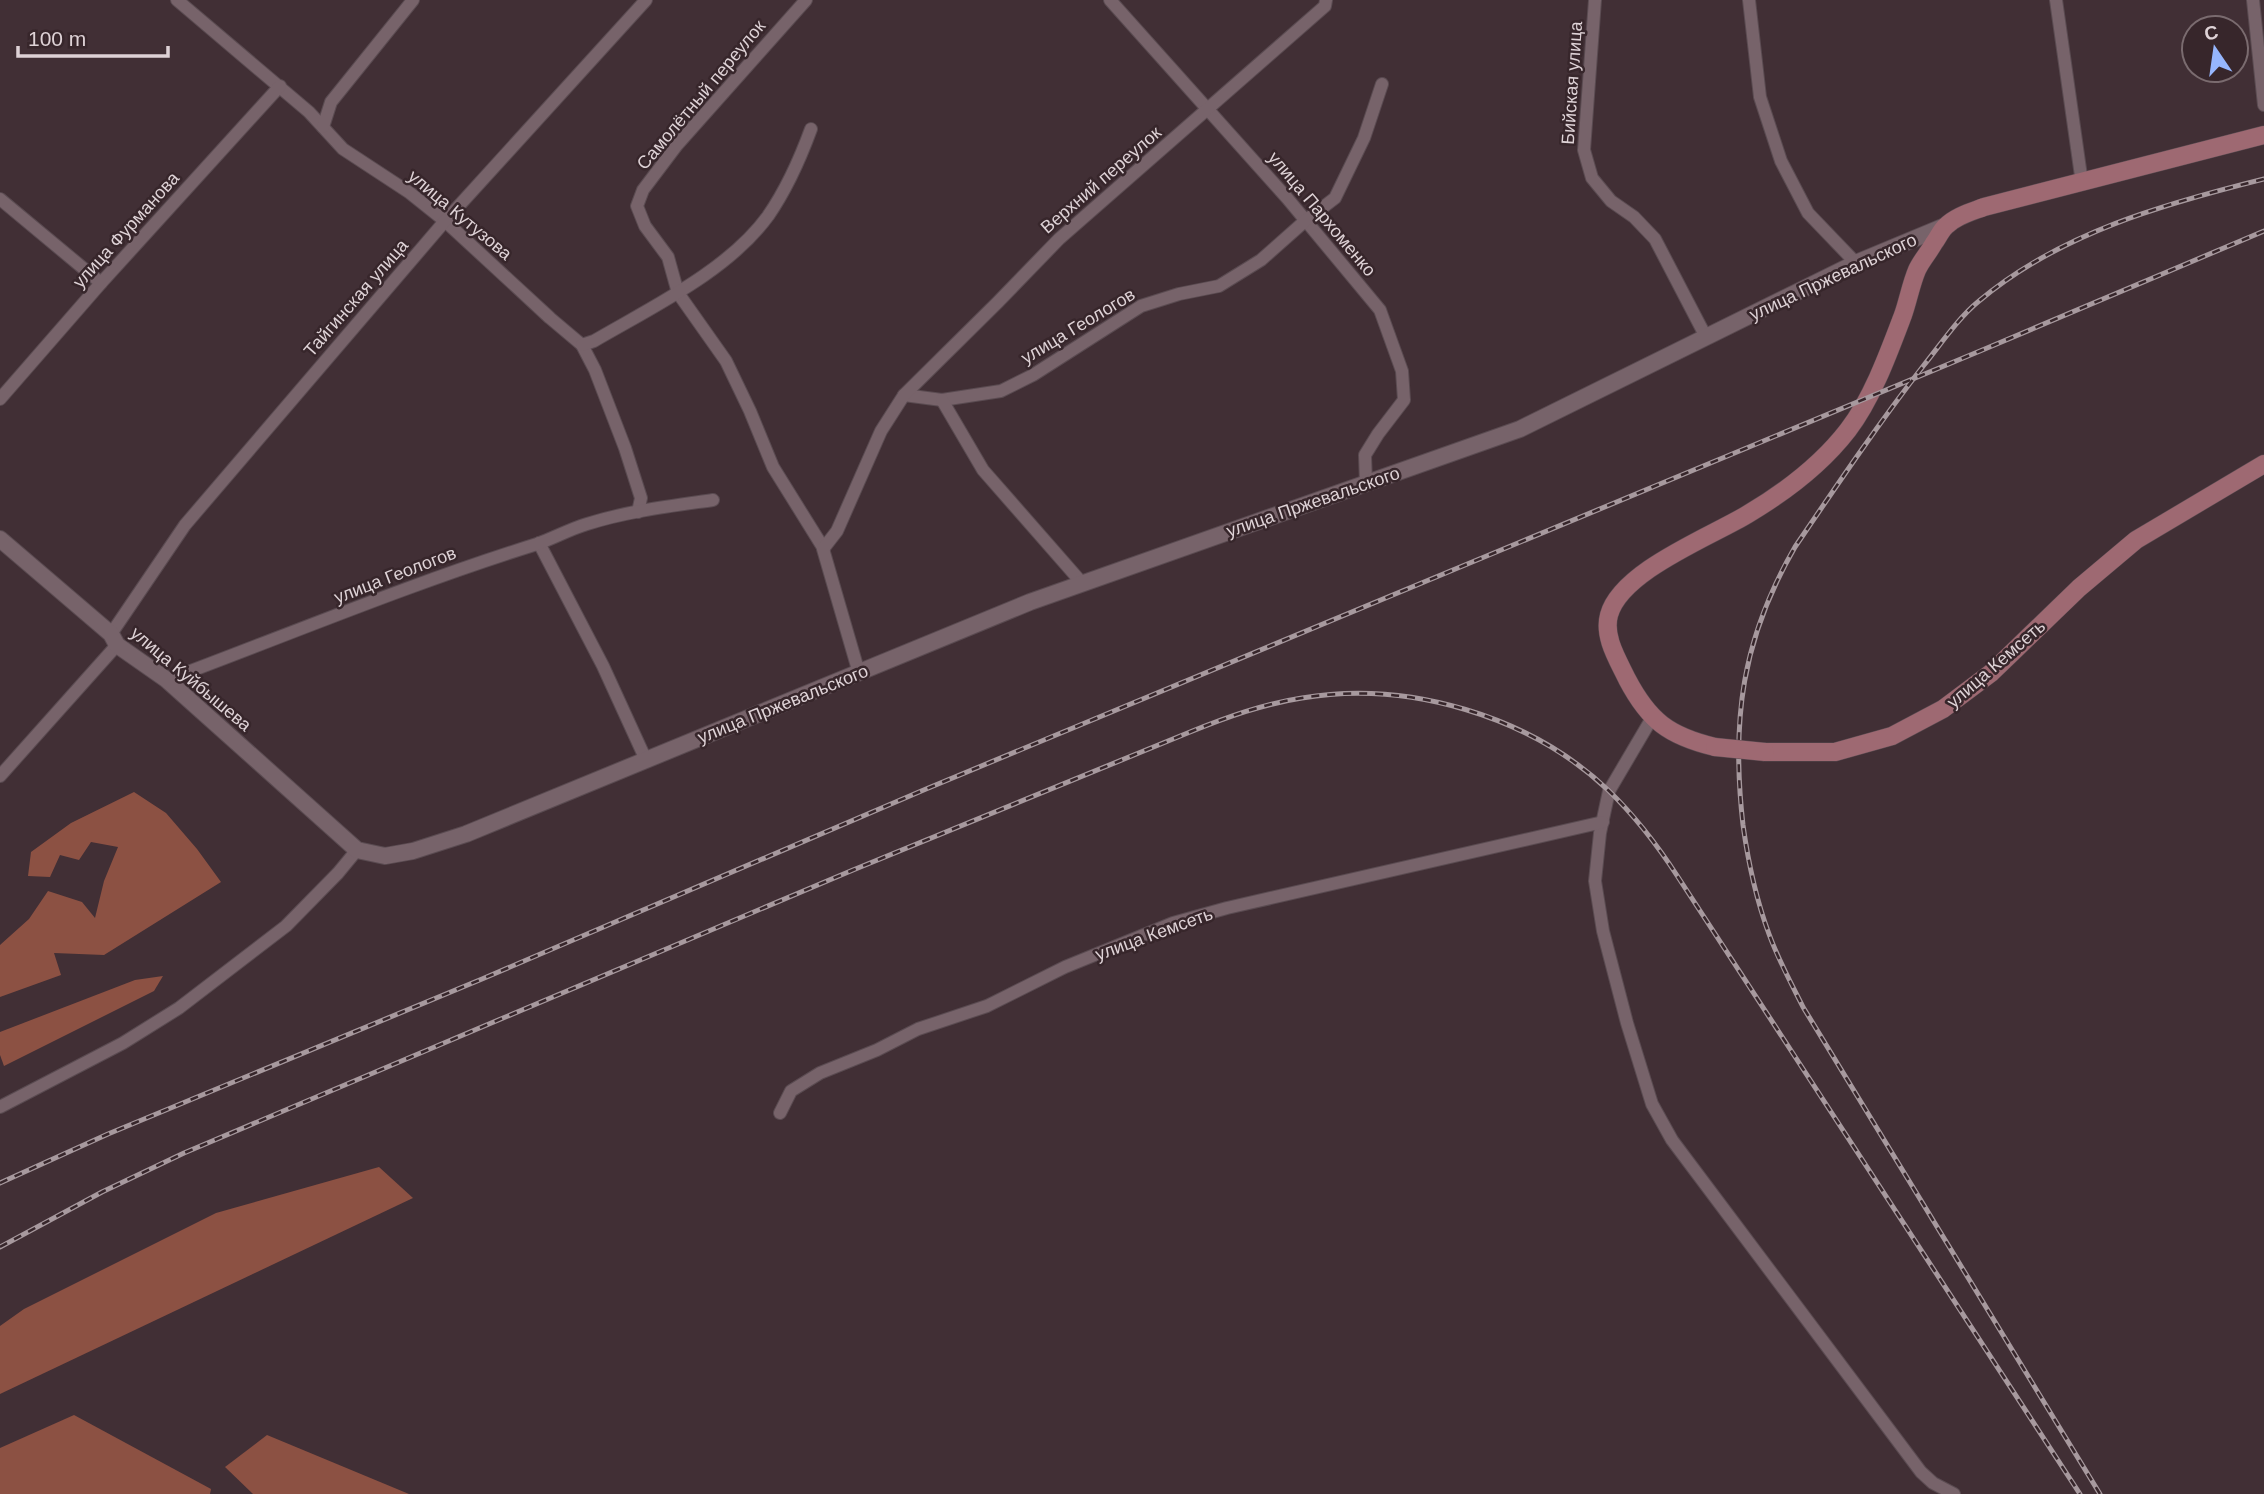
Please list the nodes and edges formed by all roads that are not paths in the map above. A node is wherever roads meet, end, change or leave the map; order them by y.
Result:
1 (177, 0) edge
2 (413, 0) edge
3 (646, 0) edge
4 (806, 0) edge
5 (1110, 0) edge
6 (1326, 0) edge
7 (1595, 0) edge
8 (1749, 0) edge
9 (2056, 0) edge
10 (2253, 0) edge
11 (1382, 84) dead end
12 (280, 86) junction
13 (331, 102) junction
14 (2264, 105) edge
15 (1208, 109) junction
16 (309, 112) junction
17 (323, 127) junction
18 (811, 129) dead end
19 (2264, 135) edge
20 (2082, 183) junction
21 (0, 199) edge
22 (445, 221) junction
23 (1305, 221) junction
24 (1945, 226) junction
25 (1856, 264) junction
26 (101, 283) junction
27 (678, 293) junction
28 (1706, 337) junction
29 (582, 345) junction
30 (904, 395) junction
31 (0, 399) edge
32 (942, 400) junction
33 (2264, 464) edge
34 (1366, 484) junction
35 (713, 500) dead end
36 (638, 512) junction
37 (0, 539) edge
38 (539, 543) junction
39 (824, 549) junction
40 (1082, 583) junction
41 (114, 640) junction
42 (859, 673) junction
43 (167, 680) junction
44 (1652, 718) junction
45 (646, 760) junction
46 (0, 776) edge
47 (1601, 827) junction
48 (357, 849) junction
49 (0, 1107) edge
50 (780, 1113) dead end
51 (1954, 1494) edge

1 - 12 street, улица Кутузова
2 - 13 street
3 - 22 street, Тайгинская улица
4 - 27 street, Самолётный переулок
5 - 15 street, улица Пархоменко
6 - 15 street, Верхний переулок
7 - 28 street, Бийская улица
8 - 25 street
9 - 20 street
10 - 14 street
11 - 23 street, улица Геологов
12 - 16 street, улица Кутузова
12 - 26 street, улица Фурманова
13 - 16 street
13 - 17 street
15 - 23 street, улица Пархоменко
15 - 30 street, Верхний переулок
16 - 17 street, улица Кутузова
17 - 22 street, улица Кутузова
18 - 27 street
19 - 20 main road, улица Пржевальского
20 - 24 main road, улица Пржевальского
21 - 26 street
22 - 29 street, улица Кутузова
22 - 41 street, Тайгинская улица
23 - 32 street, улица Геологов
23 - 34 street, улица Пархоменко
24 - 25 street, улица Пржевальского
24 - 44 main road, улица Кемсеть
25 - 28 street, улица Пржевальского
26 - 31 street, улица Фурманова
27 - 29 street
27 - 39 street, Самолётный переулок
28 - 34 street, улица Пржевальского
29 - 36 street, улица Кутузова
30 - 32 street, улица Геологов
30 - 39 street
32 - 40 street
33 - 44 main road, улица Кемсеть, bridge
34 - 40 street, улица Пржевальского
35 - 36 street, улица Геологов
36 - 38 street, улица Геологов
37 - 41 street, улица Куйбышева
38 - 43 street, улица Геологов
38 - 45 street
39 - 42 street, Самолётный переулок
40 - 42 street, улица Пржевальского
41 - 43 street, улица Куйбышева
41 - 46 street, Тайгинская улица
42 - 45 street, улица Пржевальского
43 - 48 street, улица Куйбышева
44 - 47 street
45 - 48 street, улица Пржевальского
47 - 50 street, улица Кемсеть
47 - 51 street
48 - 49 street

